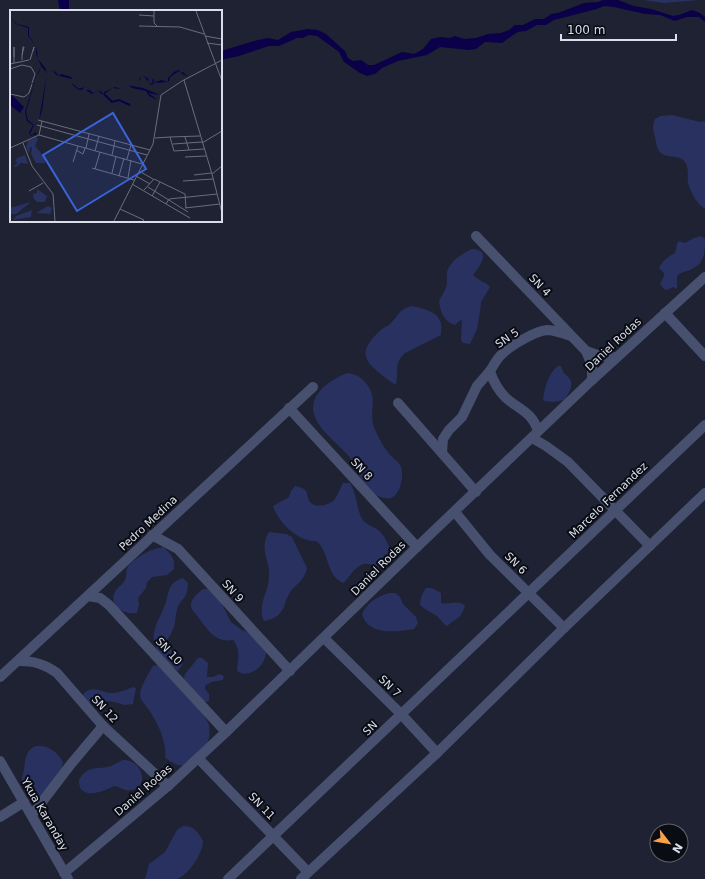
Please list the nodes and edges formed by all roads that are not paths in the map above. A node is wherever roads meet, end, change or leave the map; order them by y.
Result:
1 (476, 236) dead end
2 (705, 277) edge
3 (665, 313) junction
4 (572, 336) junction
5 (586, 351) junction
6 (705, 356) edge
7 (616, 357) junction
8 (490, 371) junction
9 (592, 380) junction
10 (313, 387) dead end
11 (398, 403) dead end
12 (289, 408) junction
13 (705, 425) edge
14 (535, 435) junction
15 (442, 452) junction
16 (476, 492) junction
17 (705, 493) edge
18 (615, 509) junction
19 (454, 512) junction
20 (152, 535) junction
21 (650, 546) junction
22 (417, 547) junction
23 (528, 593) junction
24 (88, 596) junction
25 (564, 628) junction
26 (324, 638) junction
27 (19, 661) junction
28 (290, 671) junction
29 (0, 677) edge
30 (401, 714) junction
31 (103, 726) junction
32 (226, 732) junction
33 (437, 752) junction
34 (198, 758) junction
35 (0, 761) edge
36 (168, 786) junction
37 (24, 802) junction
38 (32, 815) junction
39 (0, 817) edge
40 (274, 836) junction
41 (305, 875) edge
42 (66, 876) edge
43 (228, 879) edge

1 - 4 street, SN 4
2 - 3 street, Daniel Rodas
3 - 6 street
3 - 7 street, Daniel Rodas
4 - 5 street, SN 4
4 - 8 street, SN 5
5 - 7 street, SN 4
5 - 9 street, SN 4
7 - 9 street, Daniel Rodas
8 - 14 street
8 - 15 street, SN 5
9 - 14 street, Daniel Rodas
10 - 12 street, Pedro Medina
11 - 15 street
12 - 20 street, Pedro Medina
12 - 22 street, SN 8
13 - 18 street, Marcelo Fernandez
14 - 16 street, Daniel Rodas
14 - 18 street
15 - 16 street
16 - 19 street, Daniel Rodas
17 - 21 street
18 - 21 street
18 - 23 street, Marcelo Fernandez
19 - 22 street, Daniel Rodas
19 - 23 street, SN 6
20 - 24 street, Pedro Medina
20 - 28 street, SN 9
21 - 25 street
22 - 26 street, Daniel Rodas
23 - 25 street, SN 6
23 - 30 street, SN
24 - 27 street, Pedro Medina
24 - 32 street, SN 10
25 - 33 street
26 - 28 street, Daniel Rodas
26 - 30 street, SN 7
27 - 29 street, Pedro Medina
27 - 31 street, SN 12
28 - 32 street, Daniel Rodas
30 - 33 street, SN 7
30 - 40 street, SN
31 - 36 street, SN 12
31 - 38 street
32 - 34 street, Daniel Rodas
33 - 41 street
34 - 36 street, Daniel Rodas
34 - 40 street, SN 11
35 - 37 street, Ykua Karanday
36 - 42 street, Daniel Rodas
37 - 38 street, Ykua Karanday
37 - 39 street
38 - 42 street, Ykua Karanday
40 - 41 street, SN 11
40 - 43 street, SN

